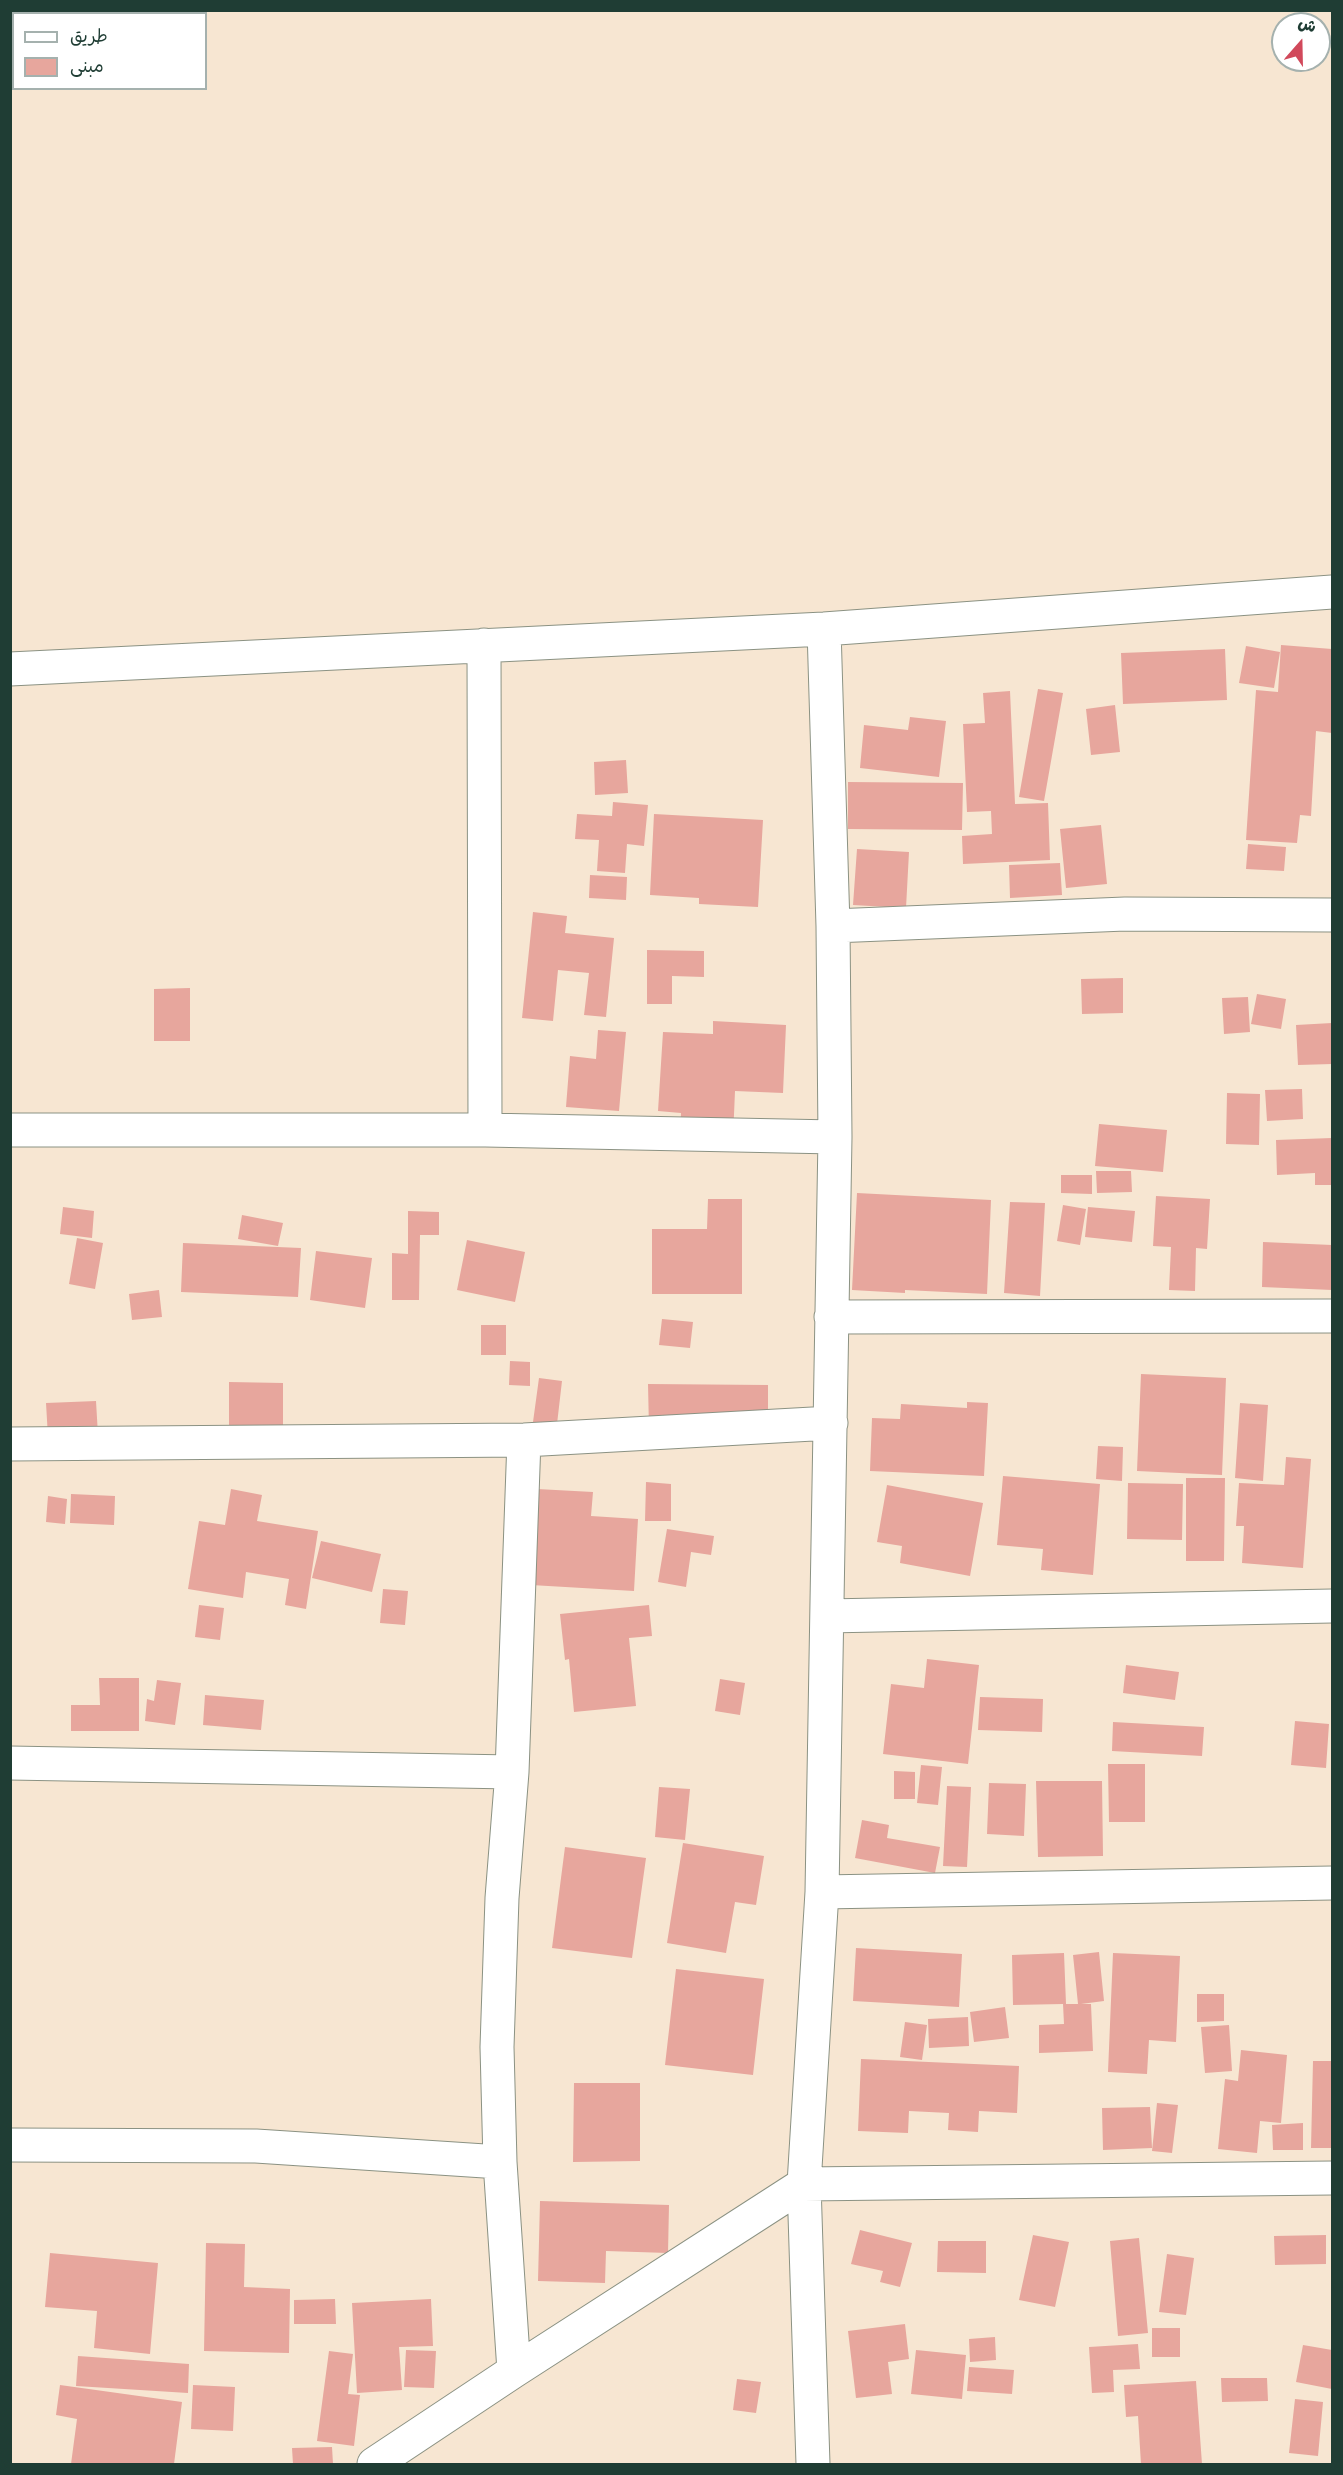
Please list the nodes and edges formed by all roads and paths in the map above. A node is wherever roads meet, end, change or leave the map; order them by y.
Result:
1 (1332, 592) edge
2 (824, 629) junction
3 (484, 645) junction
4 (10, 669) edge
5 (1332, 915) edge
6 (833, 926) junction
7 (10, 1130) edge
8 (485, 1130) junction
9 (835, 1137) junction
10 (1332, 1316) edge
11 (831, 1317) junction
12 (831, 1423) junction
13 (524, 1440) junction
14 (10, 1444) edge
15 (1332, 1606) edge
16 (828, 1616) junction
17 (10, 1763) edge
18 (512, 1772) junction
19 (1332, 1883) edge
20 (822, 1892) junction
21 (10, 2145) edge
22 (500, 2162) junction
23 (1332, 2178) edge
24 (804, 2184) junction
25 (514, 2371) junction
26 (384, 2461) edge
27 (813, 2464) edge

1 - 2 street
2 - 3 street
2 - 6 street
3 - 4 street
3 - 8 street
5 - 6 street
6 - 9 street
7 - 8 street
8 - 9 street
9 - 11 street
10 - 11 street
11 - 12 street
12 - 13 street
12 - 16 street
13 - 14 street
13 - 18 street
15 - 16 street
16 - 20 street
17 - 18 street
18 - 22 street
19 - 20 street
20 - 24 street
21 - 22 street
22 - 25 street
23 - 24 street
24 - 25 street
24 - 27 street
25 - 26 street

